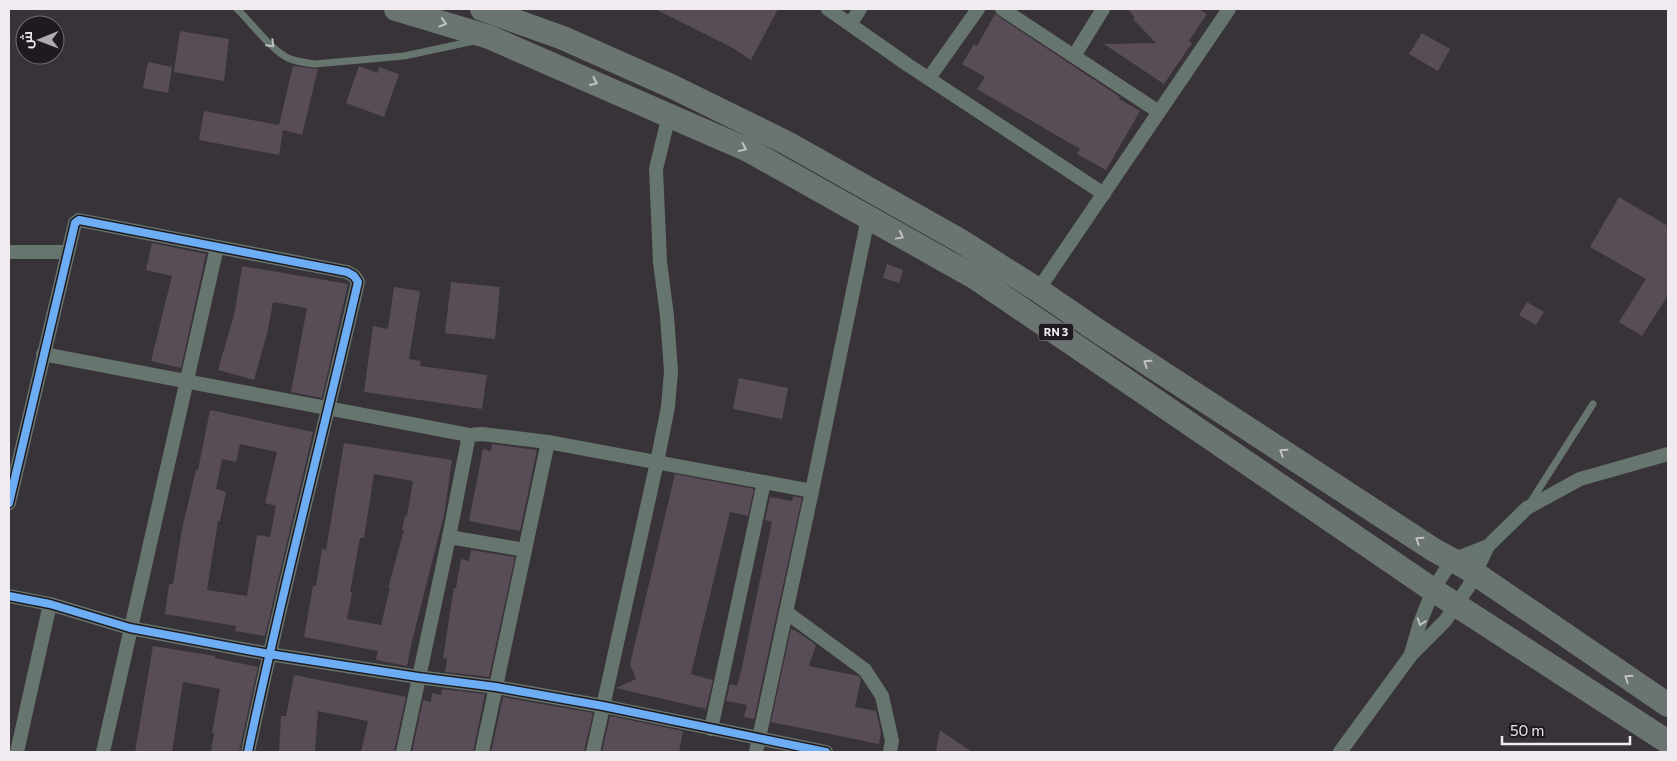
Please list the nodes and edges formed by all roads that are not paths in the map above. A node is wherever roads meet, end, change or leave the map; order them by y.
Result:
1 (237, 9) edge
2 (396, 9) edge
3 (482, 9) edge
4 (828, 9) edge
5 (860, 9) edge
6 (978, 9) edge
7 (1002, 9) edge
8 (1103, 9) edge
9 (1229, 9) edge
10 (507, 12) edge
11 (850, 24) junction
12 (489, 37) junction
13 (1074, 56) junction
14 (929, 78) junction
15 (1159, 112) junction
16 (669, 115) junction
17 (1104, 194) junction
18 (868, 218) junction
19 (217, 246) junction
20 (9, 252) edge
21 (68, 252) junction
22 (1038, 290) junction
23 (43, 354) junction
24 (187, 381) junction
25 (1592, 404) dead end
26 (329, 408) junction
27 (469, 435) junction
28 (548, 442) junction
29 (1668, 454) edge
30 (657, 462) junction
31 (764, 482) junction
32 (812, 491) junction
33 (9, 503) edge
34 (1527, 508) junction
35 (449, 537) junction
36 (1488, 546) junction
37 (525, 550) junction
38 (1452, 560) junction
39 (1475, 574) junction
40 (1433, 590) junction
41 (9, 596) edge
42 (50, 604) junction
43 (1456, 605) junction
44 (786, 612) junction
45 (130, 628) junction
46 (269, 654) junction
47 (1411, 655) junction
48 (418, 677) junction
49 (496, 687) junction
50 (1668, 705) edge
51 (603, 706) junction
52 (710, 729) junction
53 (759, 738) junction
54 (1668, 742) edge
55 (810, 751) edge
56 (17, 752) edge
57 (103, 752) edge
58 (248, 752) edge
59 (404, 752) edge
60 (482, 752) edge
61 (593, 752) edge
62 (756, 752) edge
63 (826, 752) edge
64 (890, 752) edge
65 (1340, 752) edge

1 -> 12 lane
2 -> 12 highway, RN 3
3 - 10 highway, RN 3
4 - 11 street
5 - 11 street
6 - 14 street
7 - 13 street
8 - 13 street
9 - 15 street
10 - 12 street
10 - 22 highway, RN 3
11 - 14 street
12 -> 16 highway, RN 3
13 - 15 street
14 - 17 street
15 - 17 street
16 -> 18 highway, RN 3
16 - 30 street
17 - 22 street
18 - 32 street
18 -> 40 highway, RN 3
19 - 21 street
19 - 24 street
19 - 26 street
20 - 21 street
21 - 23 street
38 -> 22 highway, RN 3
23 - 24 street
23 - 33 street
24 - 26 street
24 - 45 street
25 - 34 lane
26 - 27 street
26 - 46 street
27 - 28 street
27 - 35 street
28 - 30 street
28 - 37 street
29 - 34 street
30 - 31 street
30 - 51 street
31 - 32 street
31 - 52 street
32 - 44 street
34 - 36 street
35 - 37 street
35 - 48 street
36 - 38 street
36 - 39 street
37 - 49 street
38 - 39 highway, RN 3
38 - 40 street
39 - 43 street
50 -> 39 highway, RN 3
40 - 43 highway, RN 3
40 -> 47 street
41 - 42 street
42 - 45 street
42 - 56 street
43 - 47 street
43 - 54 highway, RN 3
44 - 53 street
44 - 64 street
45 - 46 street
45 - 57 street
46 - 48 street
46 - 58 street
47 - 65 street
48 - 49 street
48 - 59 street
49 - 51 street
49 - 60 street
51 - 52 street
51 - 61 street
52 - 53 street
53 - 55 street
53 - 62 street
55 - 63 street

